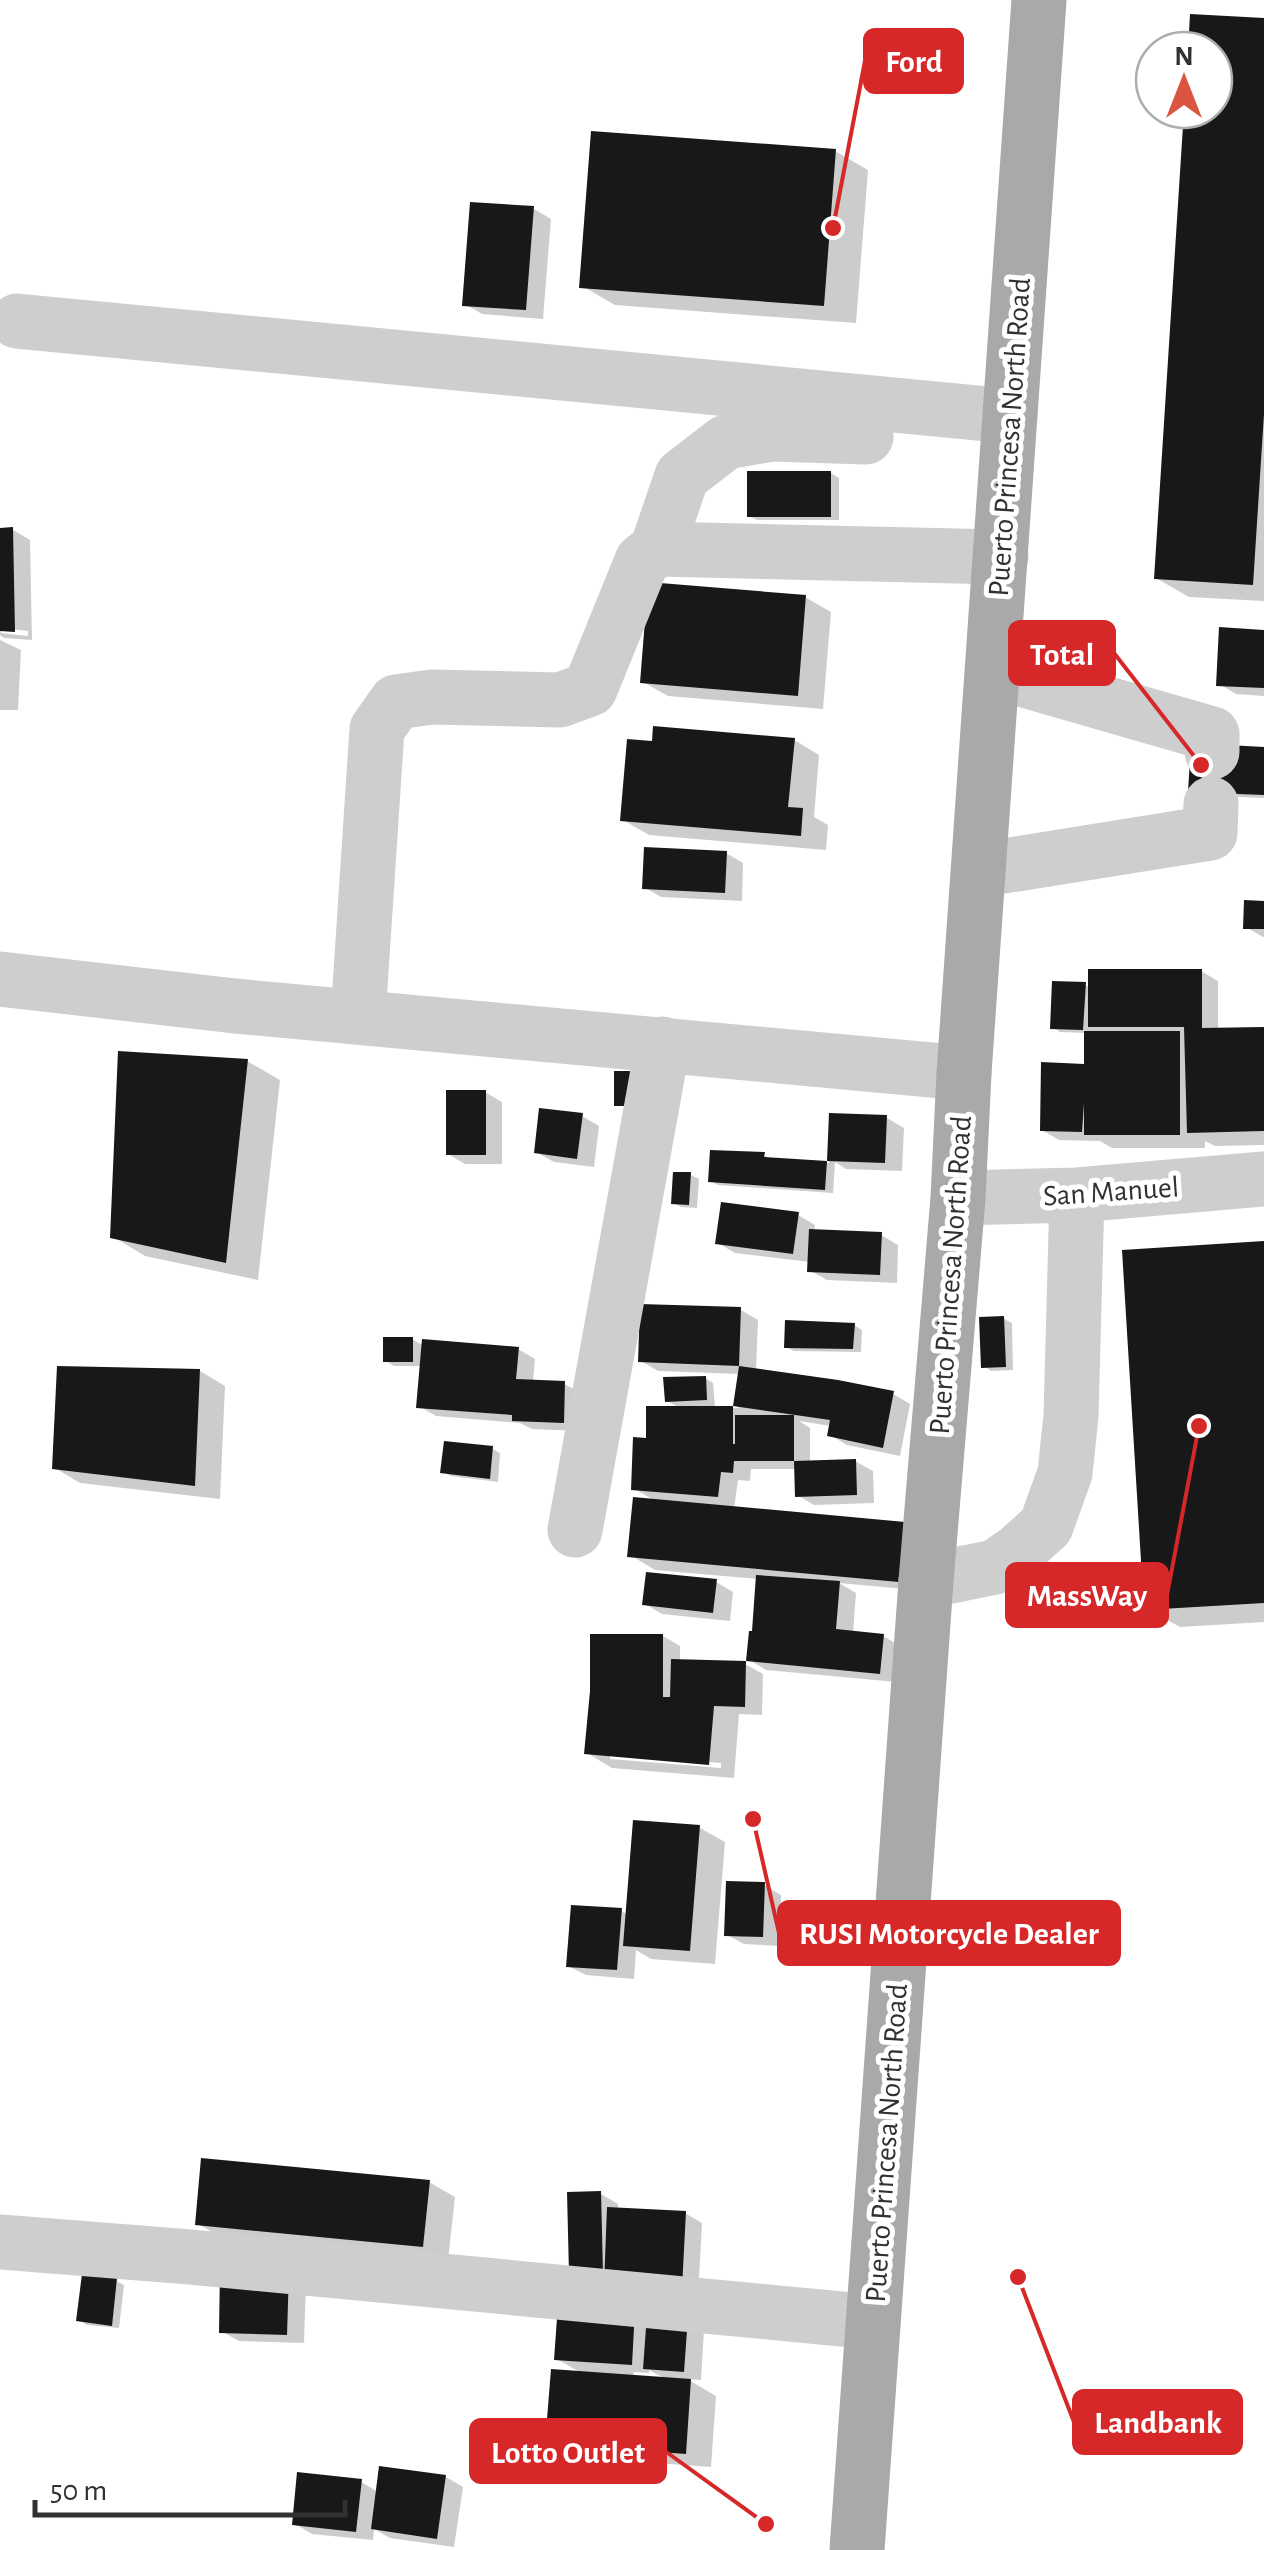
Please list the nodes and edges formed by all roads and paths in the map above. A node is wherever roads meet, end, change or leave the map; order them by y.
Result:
1 (1039, 0) edge
2 (17, 322) dead end
3 (1009, 430) junction
4 (657, 549) junction
5 (1001, 557) junction
6 (993, 671) junction
7 (979, 870) junction
8 (0, 978) edge
9 (358, 1017) junction
10 (664, 1044) junction
11 (964, 1072) junction
12 (1264, 1179) edge
13 (1077, 1195) junction
14 (958, 1198) junction
15 (575, 1530) dead end
16 (926, 1581) junction
17 (0, 2242) edge
18 (873, 2322) junction
19 (857, 2550) edge

1 - 3 main road, Puerto Princesa North Road
2 - 3 street
3 - 4 street
3 - 5 main road, Puerto Princesa North Road
4 - 5 street
4 - 9 street
5 - 6 main road, Puerto Princesa North Road
6 - 7 main road, Puerto Princesa North Road
6 - 7 street
7 - 11 main road, Puerto Princesa North Road
8 - 9 street
9 - 10 street
10 - 11 street
10 - 15 street
11 - 14 main road, Puerto Princesa North Road
12 - 13 street, San Manuel
13 - 14 street, San Manuel
13 - 16 street
14 - 16 main road, Puerto Princesa North Road
16 - 18 main road, Puerto Princesa North Road
17 - 18 street
18 - 19 main road, Puerto Princesa North Road

